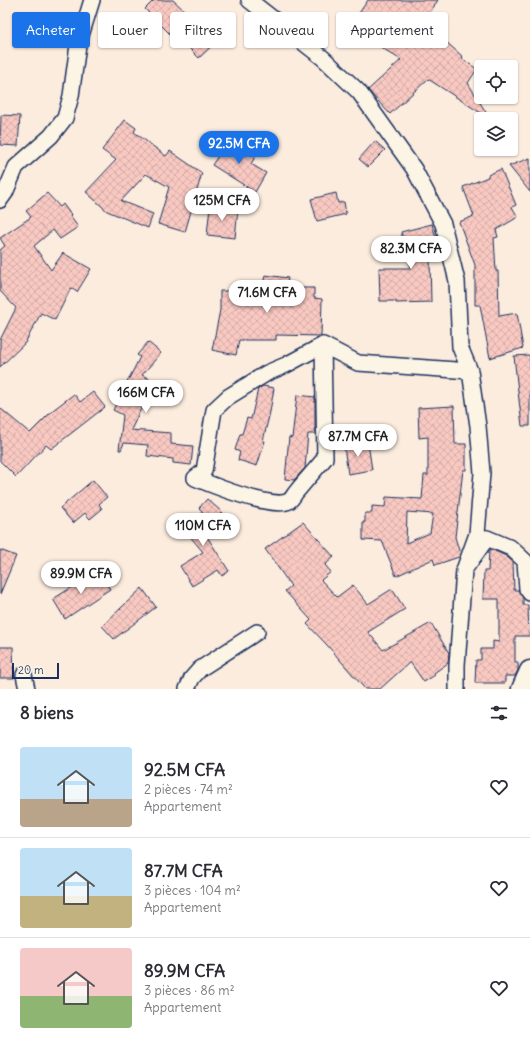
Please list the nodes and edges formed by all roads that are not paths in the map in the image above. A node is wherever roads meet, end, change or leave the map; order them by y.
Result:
1 (92, 0) edge
2 (249, 0) edge
3 (0, 200) edge
4 (323, 346) junction
5 (470, 371) junction
6 (464, 570) junction
7 (530, 593) edge
8 (257, 632) dead end
9 (530, 671) edge
10 (187, 689) edge
11 (457, 689) edge
12 (522, 689) edge

1 - 3 street
2 - 5 street
4 - 4 street
4 - 5 street
5 - 6 street
6 - 7 street
6 - 11 street
8 - 10 street
9 - 12 main road

